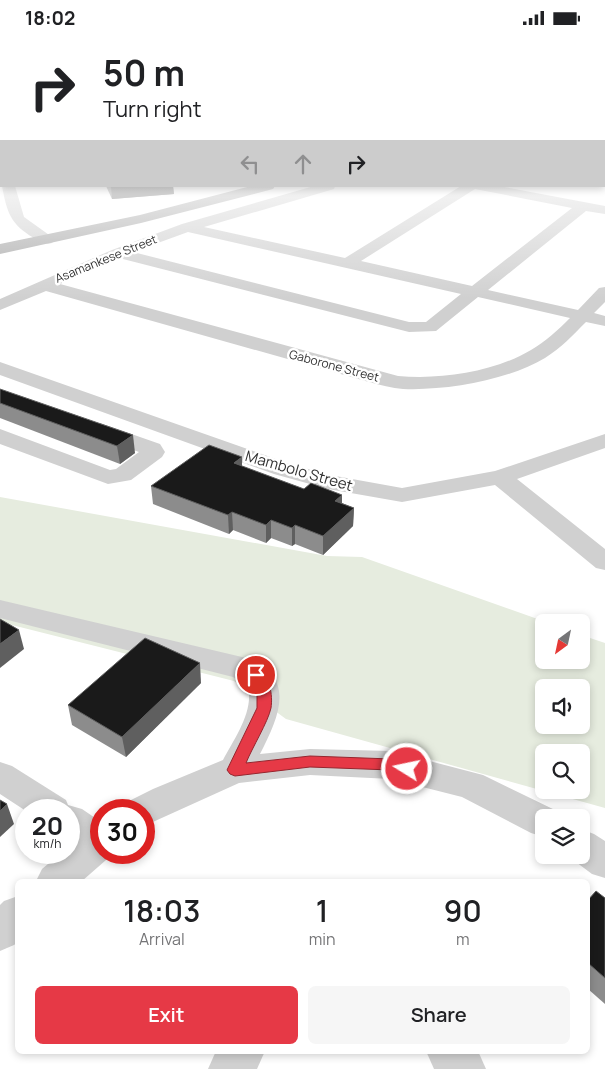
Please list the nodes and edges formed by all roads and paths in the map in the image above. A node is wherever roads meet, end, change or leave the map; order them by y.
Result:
1 (12, 202) edge
2 (178, 202) edge
3 (205, 202) edge
4 (273, 202) edge
5 (445, 202) edge
6 (563, 202) edge
7 (583, 206) junction
8 (605, 210) edge
9 (15, 217) junction
10 (0, 219) edge
11 (188, 227) junction
12 (42, 237) junction
13 (0, 242) edge
14 (0, 249) edge
15 (117, 253) junction
16 (347, 263) junction
17 (44, 285) junction
18 (476, 292) junction
19 (605, 292) edge
20 (0, 305) edge
21 (582, 315) junction
22 (605, 321) edge
23 (0, 369) edge
24 (81, 423) edge
25 (0, 437) edge
26 (605, 441) edge
27 (500, 477) junction
28 (605, 562) edge
29 (0, 609) edge
30 (235, 770) junction
31 (0, 776) edge
32 (36, 799) edge
33 (155, 805) edge
34 (535, 817) edge
35 (90, 851) edge
36 (590, 851) edge
37 (605, 861) edge
38 (57, 879) edge
39 (15, 917) edge
40 (0, 932) edge
41 (241, 1054) edge
42 (451, 1054) edge
43 (230, 1069) edge
44 (464, 1069) edge

1 - 9 street
2 - 12 main road
3 - 12 main road
4 - 11 street, Asamankese Street
5 - 16 street
6 - 7 street
7 - 8 street
7 - 18 street
9 - 10 street
9 - 12 street
11 - 15 street, Asamankese Street
11 - 16 street
12 - 13 main road
12 - 14 main road
15 - 17 street, Asamankese Street
15 - 18 street
16 - 18 street
17 - 20 street, Asamankese Street
17 - 21 street, Gaborone Street
18 - 21 street
19 - 21 street, Gaborone Street
21 - 22 street
23 - 27 street, Mambolo Street
24 - 25 street
26 - 27 street, Mambolo Street
27 - 28 street
29 - 30 street
30 - 33 street
30 - 34 street
31 - 32 street
35 - 38 street
36 - 37 street
39 - 40 street
41 - 43 street
42 - 44 street

